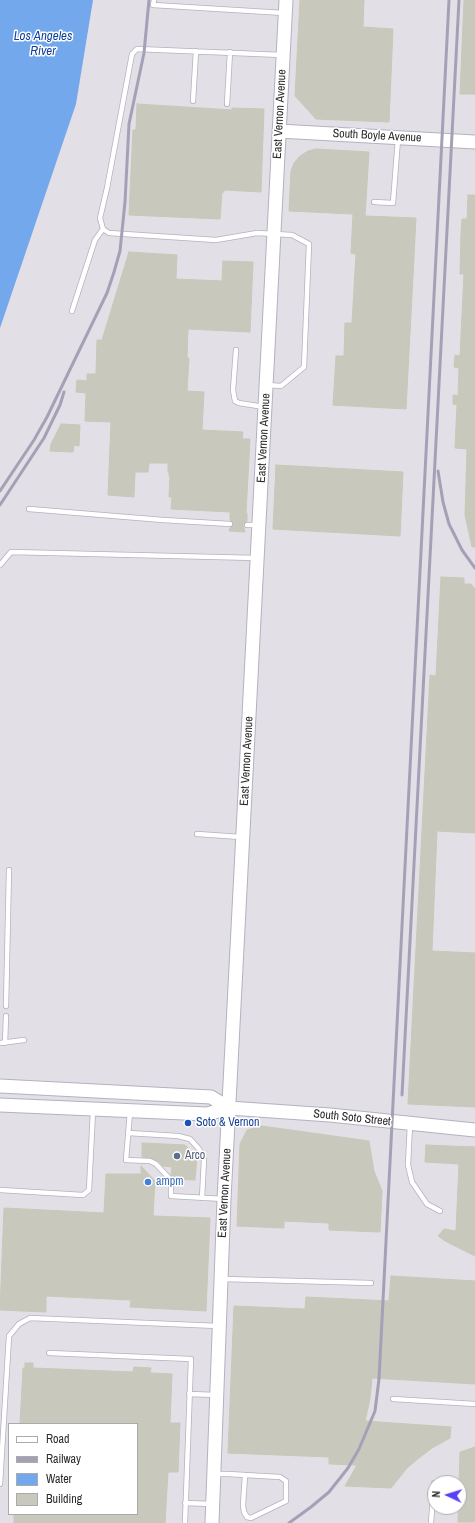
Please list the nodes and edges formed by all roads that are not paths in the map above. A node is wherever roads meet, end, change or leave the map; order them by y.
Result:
1 (154, 0) edge
2 (286, 6) edge
3 (196, 51) junction
4 (230, 52) junction
5 (283, 55) junction
6 (193, 101) dead end
7 (227, 104) dead end
8 (279, 131) junction
9 (398, 138) junction
10 (475, 142) edge
11 (374, 202) dead end
12 (103, 229) junction
13 (274, 234) junction
14 (72, 311) dead end
15 (236, 350) dead end
16 (266, 385) junction
17 (265, 408) junction
18 (29, 509) dead end
19 (230, 524) dead end
20 (257, 558) junction
21 (0, 566) edge
22 (197, 834) dead end
23 (243, 838) junction
24 (9, 870) dead end
25 (6, 1006) dead end
26 (6, 1016) dead end
27 (24, 1040) dead end
28 (3, 1043) edge
29 (0, 1086) edge
30 (0, 1105) edge
31 (230, 1108) junction
32 (94, 1109) junction
33 (130, 1110) junction
34 (410, 1124) junction
35 (475, 1130) edge
36 (128, 1133) junction
37 (0, 1190) edge
38 (202, 1198) junction
39 (224, 1199) junction
40 (440, 1211) dead end
41 (221, 1279) junction
42 (371, 1283) dead end
43 (219, 1326) junction
44 (49, 1353) dead end
45 (189, 1394) junction
46 (217, 1395) junction
47 (393, 1399) dead end
48 (475, 1404) edge
49 (214, 1474) junction
50 (245, 1475) junction
51 (0, 1484) edge
52 (185, 1503) junction
53 (212, 1504) junction
54 (185, 1523) edge
55 (212, 1523) edge

1 - 2 lane
2 - 5 street, East Vernon Avenue
3 - 4 lane
3 - 6 lane
3 - 12 lane
4 - 5 lane
4 - 7 lane
5 - 8 street, East Vernon Avenue
8 - 9 street, South Boyle Avenue
8 - 13 street, East Vernon Avenue
9 - 10 street, South Boyle Avenue
9 - 11 lane
12 - 13 lane
12 - 14 lane
13 - 16 street, East Vernon Avenue
13 - 16 lane
15 - 17 lane
16 - 17 street, East Vernon Avenue
17 - 20 street, East Vernon Avenue
18 - 19 lane
20 - 21 lane
20 - 23 street, East Vernon Avenue
22 - 23 lane
23 - 31 street, East Vernon Avenue
24 - 25 lane
26 - 28 lane
27 - 28 lane
29 - 31 street, South Soto Street
30 - 32 street, South Soto Street
31 - 33 street, South Soto Street
31 - 34 street, South Soto Street
31 - 39 street, East Vernon Avenue
32 - 33 street, South Soto Street
32 - 37 lane
33 - 36 lane
34 - 35 street, South Soto Street
34 - 40 lane
36 - 38 lane
36 - 38 lane
38 - 39 lane
39 - 41 street, East Vernon Avenue
41 - 42 lane
41 - 43 street, East Vernon Avenue
43 - 46 street, East Vernon Avenue
43 - 51 lane
44 - 45 lane
45 - 46 lane
45 - 52 lane
46 - 49 street, East Vernon Avenue
47 - 48 lane
49 - 50 lane
49 - 53 street, East Vernon Avenue
50 - 50 lane
52 - 53 lane
52 - 54 lane
53 - 55 street, East Vernon Avenue

